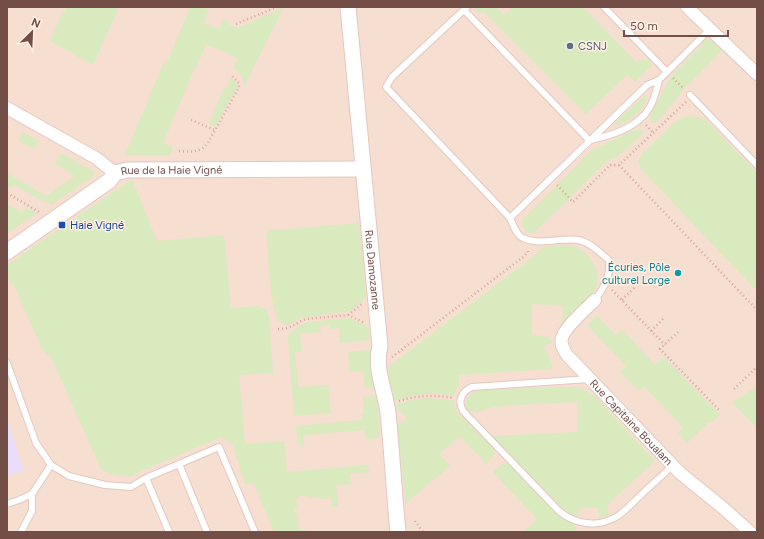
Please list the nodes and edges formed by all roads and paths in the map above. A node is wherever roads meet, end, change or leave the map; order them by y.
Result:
1 (277, 7) edge
2 (348, 7) edge
3 (604, 7) edge
4 (688, 7) edge
5 (466, 8) edge
6 (236, 24) dead end
7 (710, 29) junction
8 (669, 74) junction
9 (757, 74) edge
10 (232, 76) dead end
11 (659, 80) junction
12 (684, 89) dead end
13 (690, 95) joint
14 (7, 108) edge
15 (191, 120) dead end
16 (215, 130) junction
17 (589, 140) junction
18 (178, 151) dead end
19 (619, 165) junction
20 (757, 165) edge
21 (363, 169) junction
22 (115, 173) junction
23 (557, 185) dead end
24 (7, 193) edge
25 (39, 212) dead end
26 (510, 218) junction
27 (529, 239) junction
28 (7, 252) edge
29 (606, 284) junction
30 (635, 287) dead end
31 (368, 300) dead end
32 (595, 300) joint
33 (622, 300) junction
34 (757, 310) edge
35 (348, 315) junction
36 (664, 318) dead end
37 (370, 325) dead end
38 (278, 329) dead end
39 (651, 330) junction
40 (678, 332) dead end
41 (664, 345) junction
42 (388, 360) dead end
43 (7, 363) edge
44 (757, 367) edge
45 (591, 379) junction
46 (734, 389) dead end
47 (461, 400) junction
48 (394, 403) dead end
49 (720, 411) dead end
50 (180, 464) junction
51 (51, 465) junction
52 (672, 466) junction
53 (146, 478) junction
54 (32, 494) junction
55 (7, 504) edge
56 (415, 521) dead end
57 (21, 532) edge
58 (168, 532) edge
59 (207, 532) edge
60 (255, 532) edge
61 (398, 532) edge
62 (423, 532) edge
63 (750, 532) edge

1 - 6 path
2 - 21 street, Rue Damozanne
3 - 8 lane
4 - 7 street
5 - 17 lane
5 - 26 lane
7 - 8 lane
7 - 9 street
8 - 11 lane
8 - 12 path
10 - 16 path
11 - 17 lane
11 - 17 lane
13 - 19 path
13 - 20 lane
14 - 22 street
15 - 16 path
16 - 18 path
17 - 26 lane
19 - 23 path
19 - 34 path
21 - 22 street, Rue de la Haie Vigné
21 - 61 street, Rue Damozanne
22 - 28 street, Rue de la Haie Vigné
24 - 25 path
26 - 27 lane
27 - 29 lane
27 - 42 path
29 - 32 lane
29 - 33 path
30 - 33 path
31 - 35 path
32 - 45 street, Rue Capitaine Boualam
33 - 39 path
35 - 37 path
35 - 38 path
36 - 39 path
39 - 41 path
40 - 41 path
41 - 49 path
43 - 51 lane
44 - 46 path
45 - 47 lane
45 - 52 street, Rue Capitaine Boualam
47 - 48 path
47 - 52 lane
50 - 53 lane
50 - 59 lane
50 - 60 lane
51 - 53 lane
51 - 54 lane
52 - 63 street, Rue Capitaine Boualam
53 - 58 lane
54 - 55 lane
54 - 57 lane
56 - 62 path

